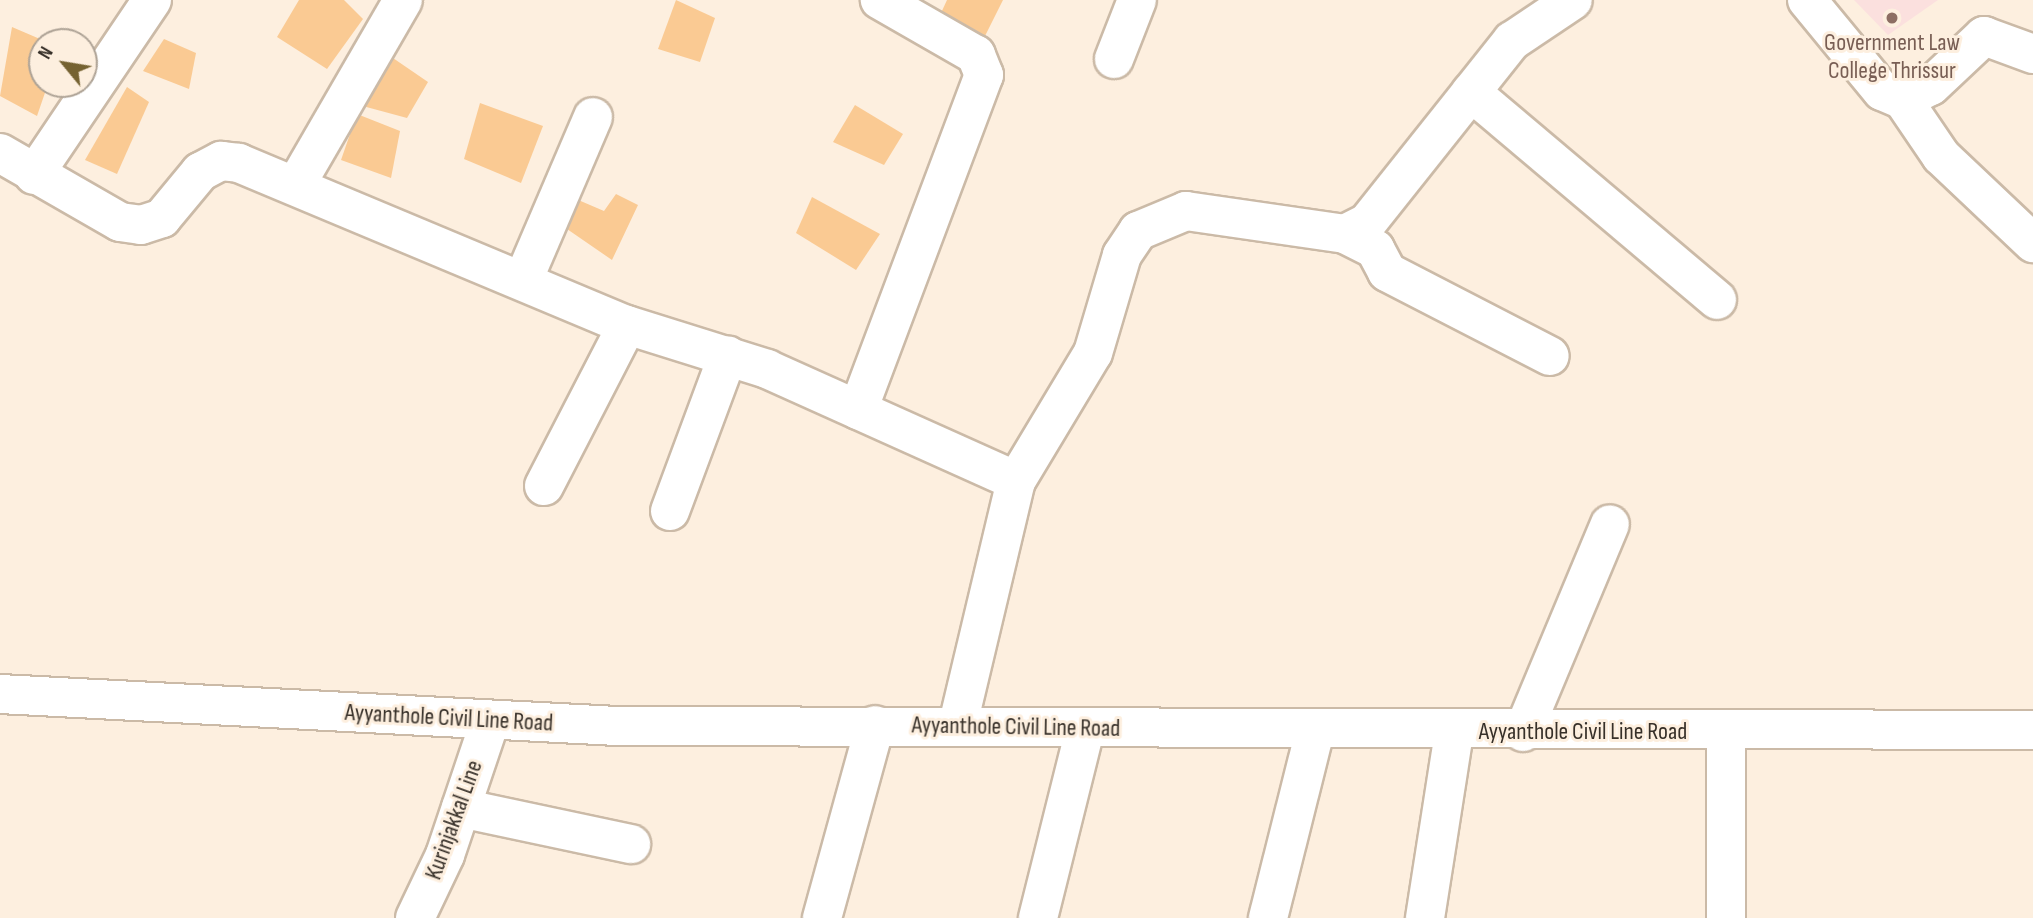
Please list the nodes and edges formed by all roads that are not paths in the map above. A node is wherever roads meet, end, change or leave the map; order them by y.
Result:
1 (152, 0) edge
2 (403, 0) edge
3 (880, 0) edge
4 (1137, 0) edge
5 (1573, 0) edge
6 (1807, 0) edge
7 (1528, 15) edge
8 (2033, 54) edge
9 (1114, 59) dead end
10 (1471, 92) junction
11 (1903, 100) junction
12 (593, 117) dead end
13 (0, 153) edge
14 (34, 175) junction
15 (297, 183) junction
16 (1345, 234) junction
17 (2033, 243) edge
18 (524, 278) junction
19 (1717, 300) dead end
20 (627, 325) junction
21 (728, 355) junction
22 (1550, 356) dead end
23 (858, 410) junction
24 (1016, 481) junction
25 (544, 486) dead end
26 (670, 511) dead end
27 (1610, 524) dead end
28 (0, 694) edge
29 (490, 721) junction
30 (958, 724) junction
31 (875, 725) junction
32 (1085, 730) junction
33 (2033, 730) edge
34 (1315, 731) junction
35 (1726, 731) junction
36 (1454, 732) junction
37 (1523, 732) junction
38 (461, 808) junction
39 (631, 844) dead end
40 (415, 918) edge
41 (822, 918) edge
42 (1038, 918) edge
43 (1268, 918) edge
44 (1424, 918) edge
45 (1726, 918) edge

1 - 14 street
2 - 15 street
3 - 23 street
4 - 9 street
5 - 7 street
6 - 11 street
7 - 10 street
8 - 11 street
10 - 16 street
10 - 19 street
11 - 17 street
12 - 18 street
13 - 14 street
14 - 15 street
15 - 18 street
16 - 22 street
16 - 24 street
18 - 20 street
20 - 21 street
20 - 25 street
21 - 23 street
21 - 26 street
23 - 24 street
24 - 30 street
27 - 37 street
28 - 29 street, Ayyanthole Civil Line Road
29 - 31 street, Ayyanthole Civil Line Road
29 - 38 street, Kurinjakkal Line
30 - 31 street, Ayyanthole Civil Line Road
30 - 32 street, Ayyanthole Civil Line Road
31 - 41 street
32 - 34 street, Ayyanthole Civil Line Road
32 - 42 street
33 - 35 street, Ayyanthole Civil Line Road
34 - 36 street, Ayyanthole Civil Line Road
34 - 43 street
35 - 37 street, Ayyanthole Civil Line Road
35 - 45 street
36 - 37 street, Ayyanthole Civil Line Road
36 - 44 street
38 - 39 street
38 - 40 street, Kurinjakkal Line

